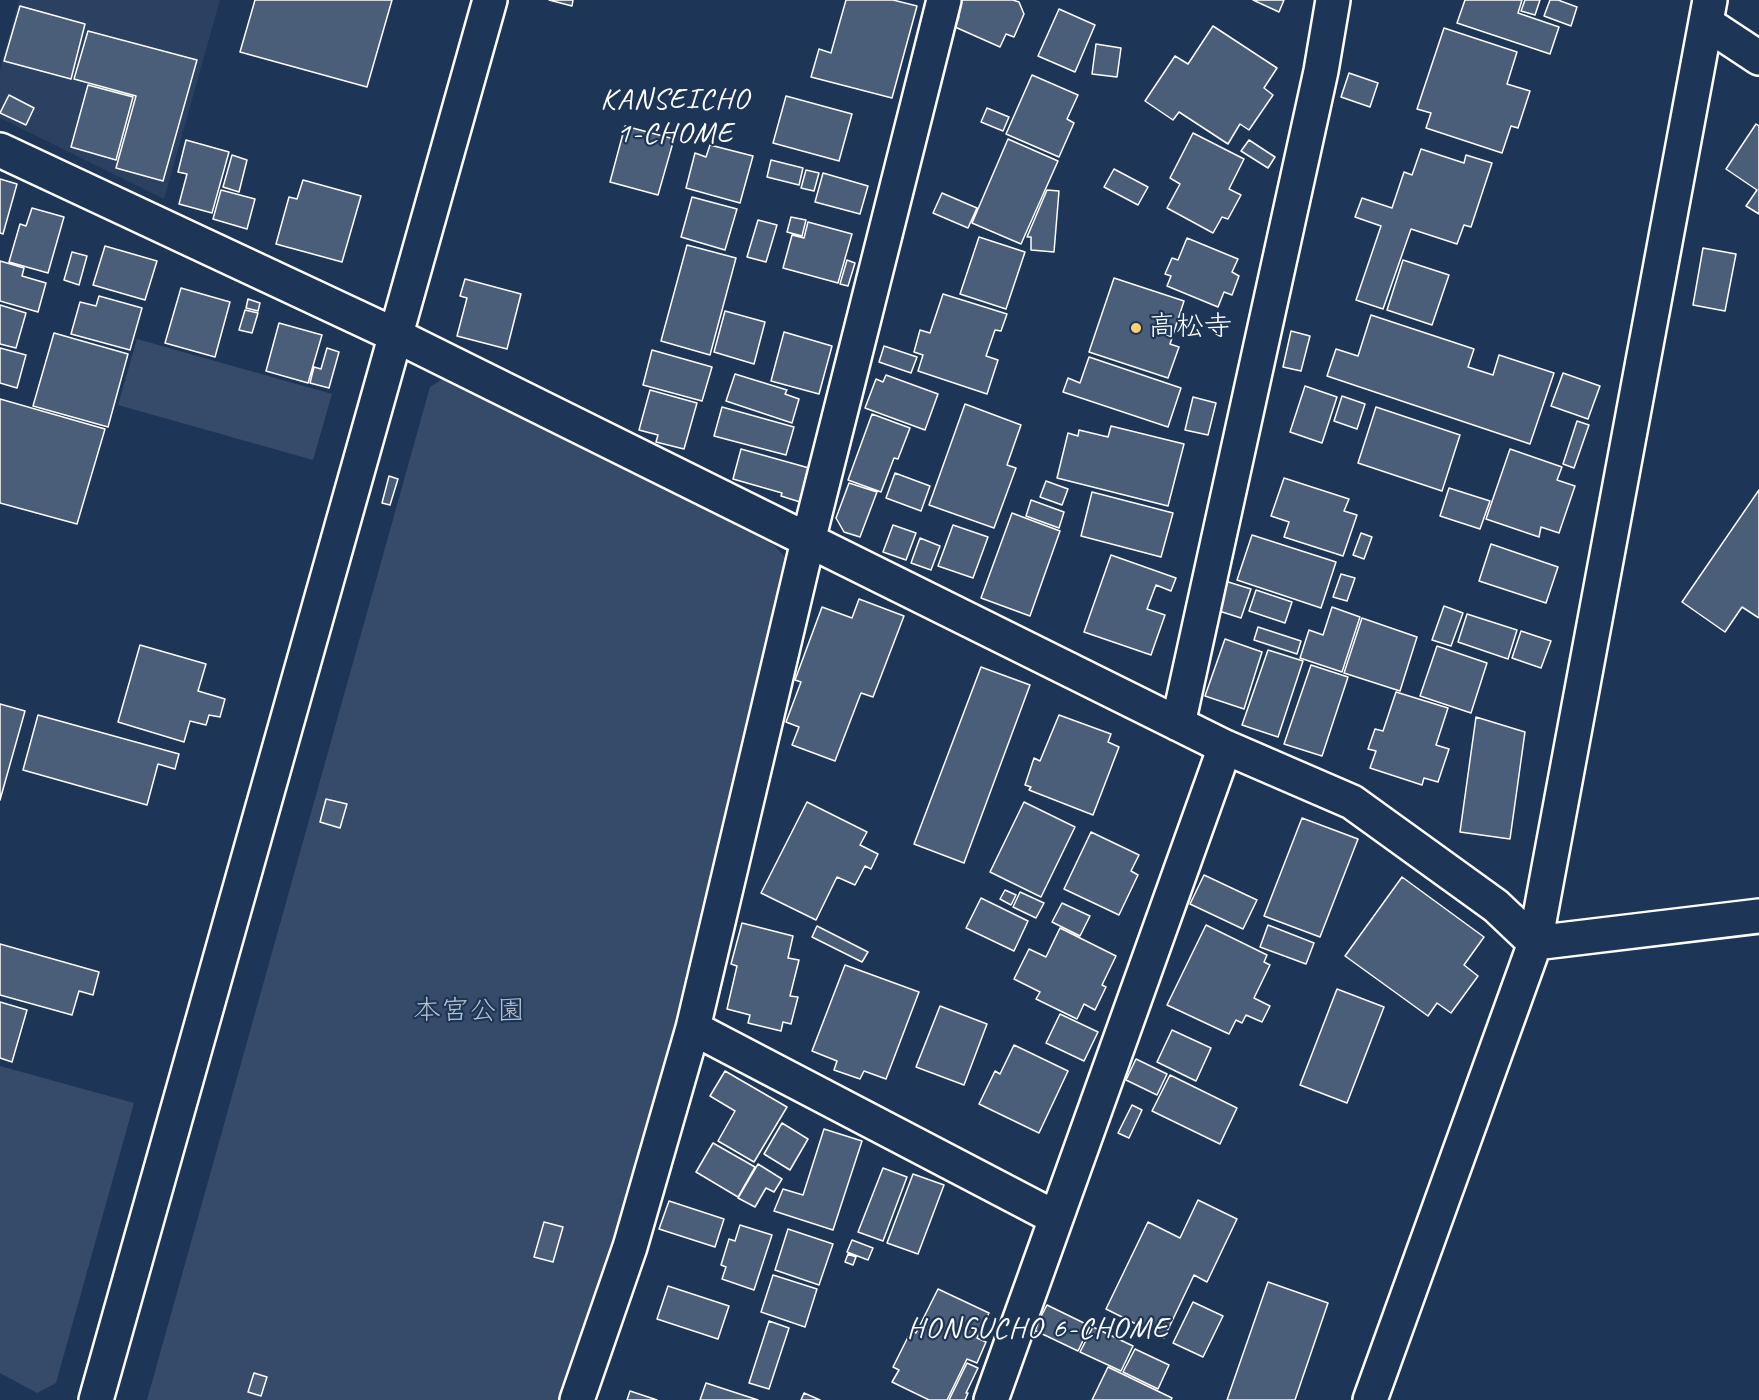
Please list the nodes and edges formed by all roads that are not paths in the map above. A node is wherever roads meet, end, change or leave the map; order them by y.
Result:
1 (490, 0) edge
2 (944, 0) edge
3 (1333, 0) edge
4 (1708, 11) edge
5 (1759, 58) edge
6 (0, 150) edge
7 (395, 335) junction
8 (808, 542) junction
9 (1178, 724) junction
10 (1225, 747) junction
11 (1759, 916) edge
12 (1535, 943) junction
13 (693, 1028) junction
14 (1056, 1218) junction
15 (96, 1400) edge
16 (577, 1400) edge
17 (991, 1400) edge
18 (1370, 1400) edge

1 - 7 street
2 - 8 street
3 - 9 street
4 - 5 street
4 - 12 street
6 - 7 street
7 - 8 street
7 - 15 street
8 - 9 street
8 - 13 street
9 - 10 street
10 - 12 street
10 - 14 street
11 - 12 street
12 - 18 street
13 - 14 street
13 - 16 street
14 - 17 street

